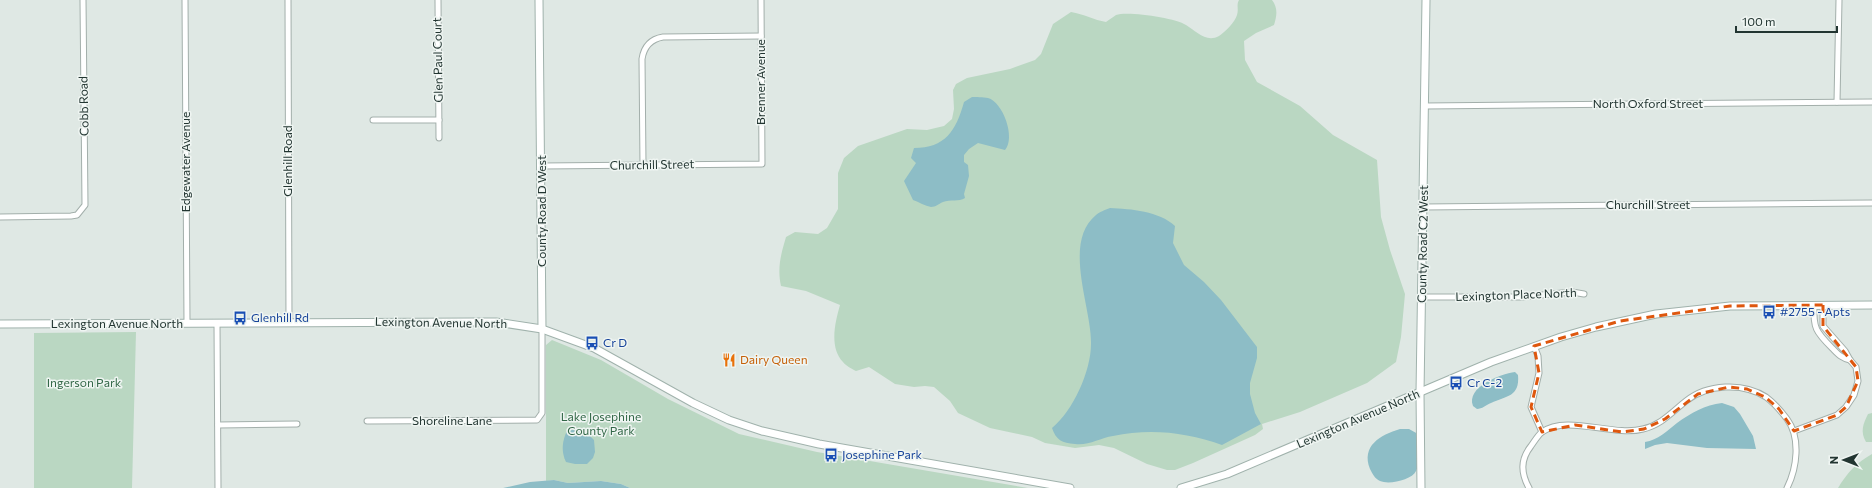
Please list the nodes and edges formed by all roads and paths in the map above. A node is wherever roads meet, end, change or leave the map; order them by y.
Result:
1 (83, 0) edge
2 (185, 0) edge
3 (288, 0) edge
4 (438, 0) edge
5 (539, 0) edge
6 (761, 0) edge
7 (1426, 0) edge
8 (1838, 0) edge
9 (761, 36) junction
10 (1837, 102) junction
11 (1872, 102) edge
12 (1425, 106) junction
13 (373, 120) dead end
14 (439, 120) junction
15 (439, 138) dead end
16 (762, 164) joint
17 (643, 165) junction
18 (542, 166) junction
19 (1872, 203) edge
20 (1424, 207) junction
21 (0, 217) edge
22 (1584, 294) dead end
23 (1423, 297) junction
24 (1814, 305) junction
25 (1823, 305) junction
26 (1872, 305) edge
27 (188, 323) junction
28 (217, 323) junction
29 (289, 323) junction
30 (0, 324) edge
31 (542, 329) junction
32 (1534, 346) junction
33 (1850, 360) junction
34 (1420, 393) junction
35 (537, 420) joint
36 (366, 421) dead end
37 (297, 424) dead end
38 (218, 425) junction
39 (1794, 431) junction
40 (1542, 432) junction
41 (218, 488) edge
42 (1070, 488) edge
43 (1181, 488) edge
44 (1421, 488) edge
45 (1528, 488) edge
46 (1787, 488) edge

1 - 21 street, Cobb Road
2 - 27 street, Edgewater Avenue
3 - 29 street, Glenhill Road
4 - 14 street, Glen Paul Court
5 - 18 main road, County Road D West
6 - 9 street, Brenner Avenue
7 - 12 main road, County Road C2 West
8 - 10 street
9 - 16 street, Brenner Avenue
9 - 17 street
10 - 11 street, North Oxford Street
10 - 12 street, North Oxford Street
12 - 20 main road, County Road C2 West
13 - 14 street, Glen Paul Court
14 - 15 street, Glen Paul Court
16 - 17 street, Churchill Street
17 - 18 street, Churchill Street
18 - 31 main road, County Road D West
19 - 20 street, Churchill Street
20 - 23 main road, County Road C2 West
22 - 23 street, Lexington Place North
23 - 34 main road, County Road C2 West
24 - 25 main road, Lexington Avenue North
24 - 32 main road, Lexington Avenue North
24 - 33 street
25 - 26 main road, Lexington Avenue North
25 - 33 street
27 - 28 main road, Lexington Avenue North
27 - 30 main road, Lexington Avenue North
28 - 29 main road, Lexington Avenue North
28 - 38 street
29 - 31 main road, Lexington Avenue North
31 - 35 street, County Road D West
31 - 42 main road, Lexington Avenue North
32 - 34 main road, Lexington Avenue North
32 - 40 street
33 - 39 street
34 - 43 main road, Lexington Avenue North
34 - 44 main road, County Road C2 West
35 - 36 street, Shoreline Lane
37 - 38 street
38 - 41 street
39 - 40 street
39 - 46 street
40 - 45 street

